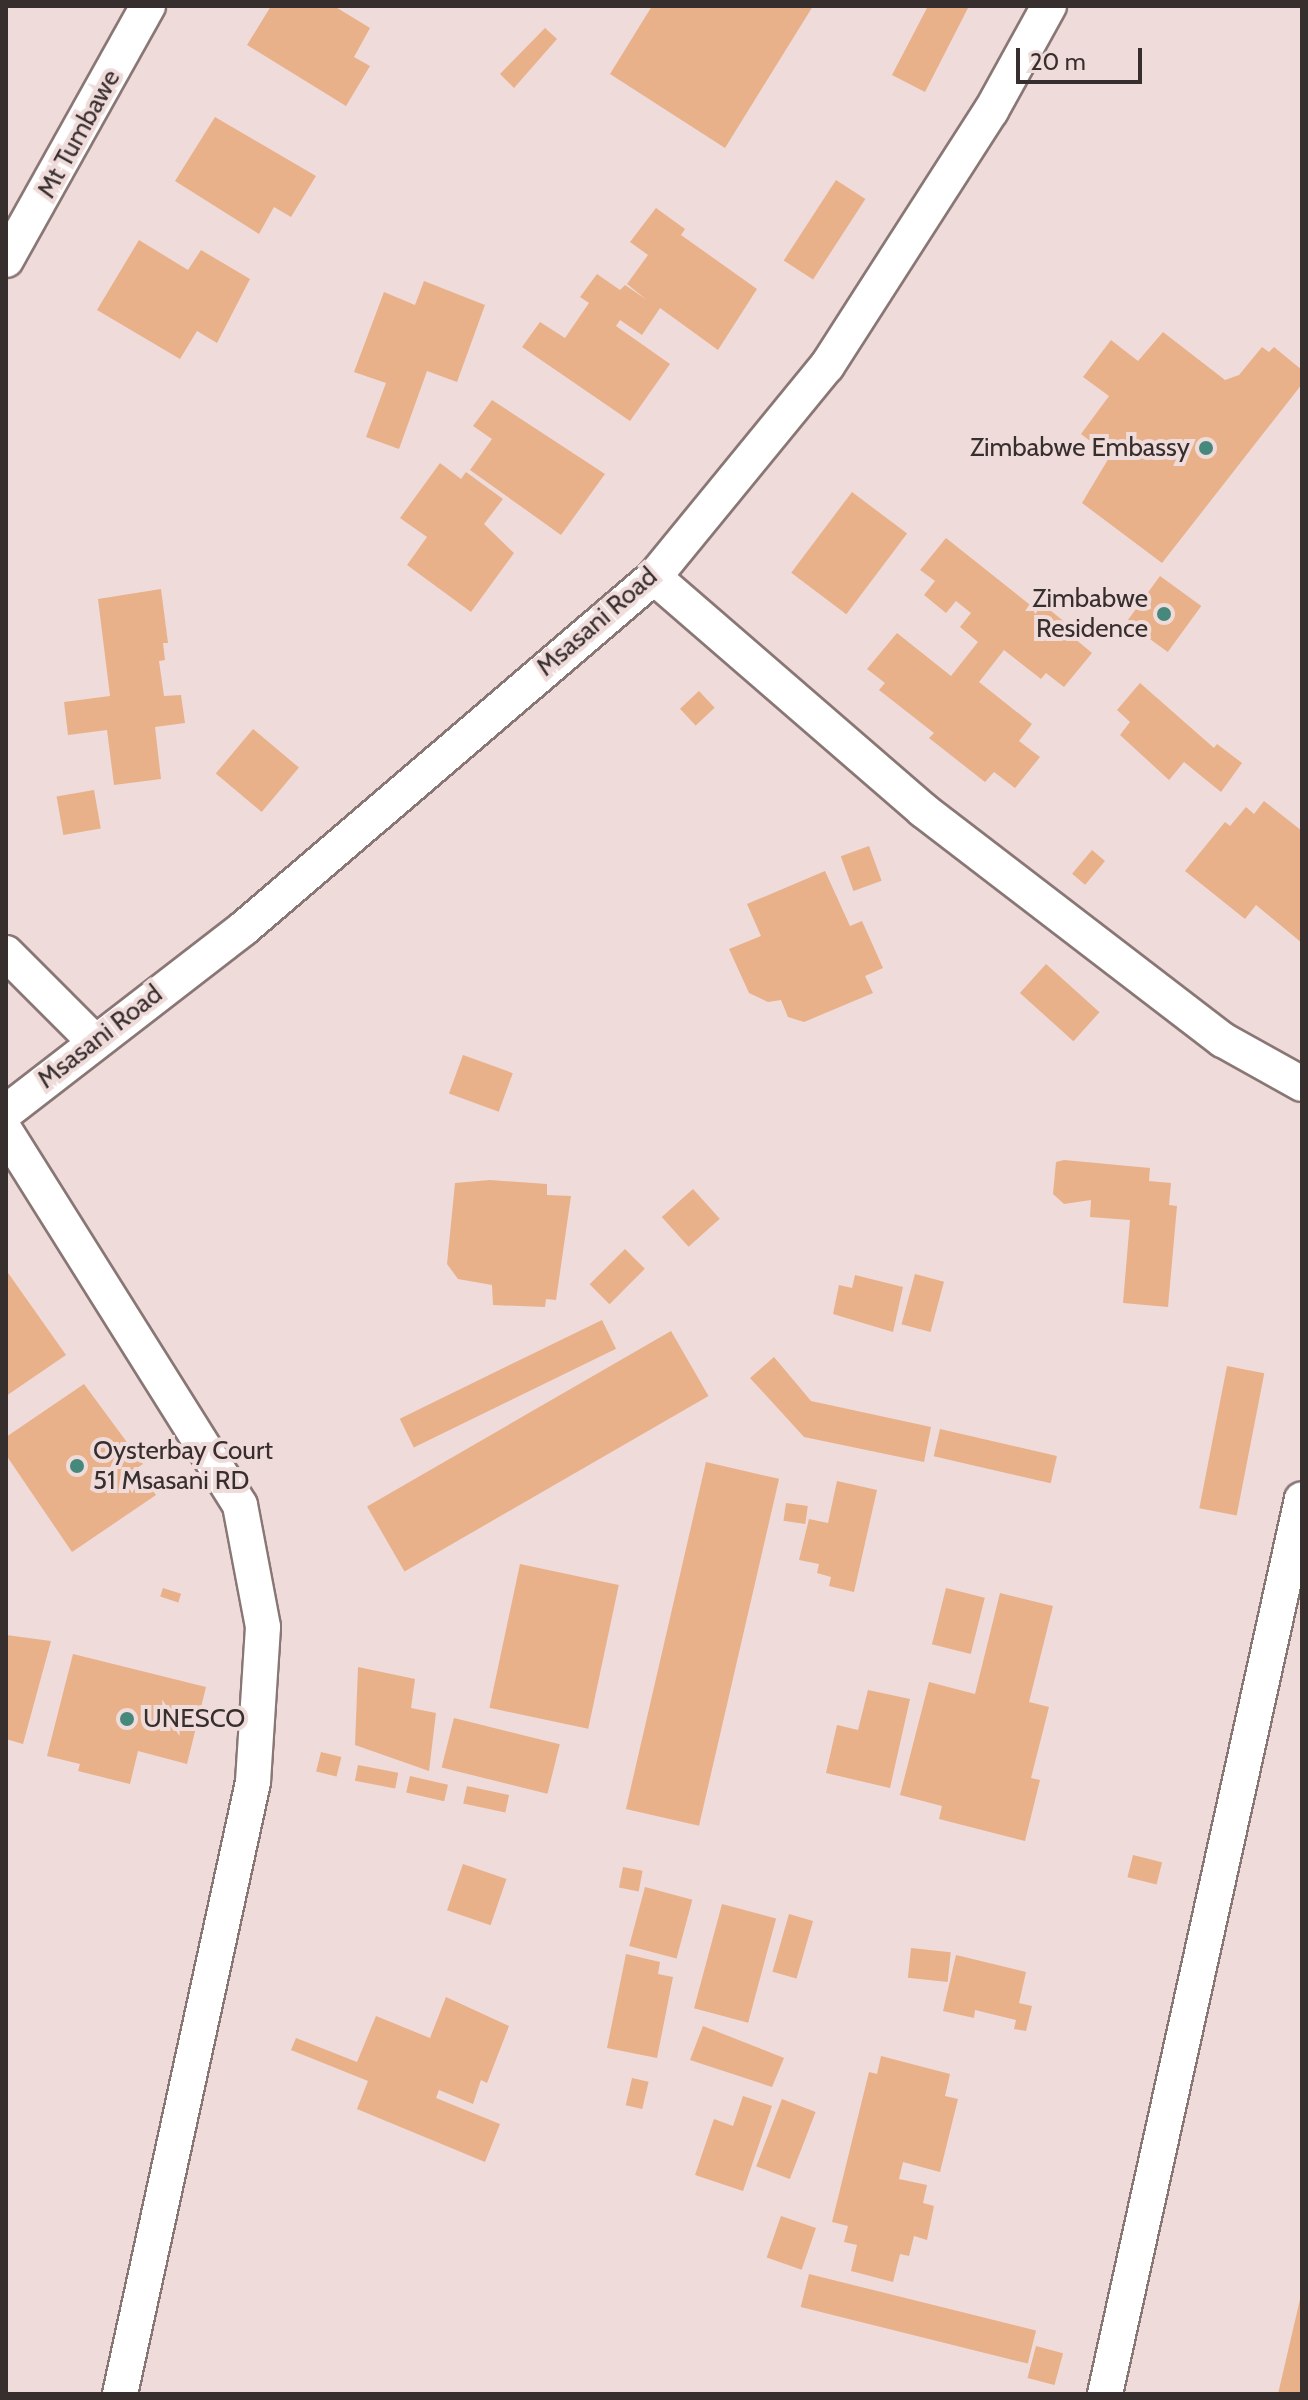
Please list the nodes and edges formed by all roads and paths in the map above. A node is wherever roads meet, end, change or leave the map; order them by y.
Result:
1 (148, 6) edge
2 (1049, 6) edge
3 (6, 260) edge
4 (654, 577) junction
5 (6, 953) edge
6 (93, 1040) junction
7 (1302, 1084) edge
8 (6, 1112) edge
9 (6, 1132) edge
10 (1302, 1499) edge
11 (120, 2394) edge
12 (1105, 2394) edge

1 - 3 street, Mt Tumbawe
2 - 4 street, Msasani Road
4 - 6 street, Msasani Road
4 - 7 street
5 - 6 street
6 - 8 street, Msasani Road
9 - 11 street
10 - 12 street

